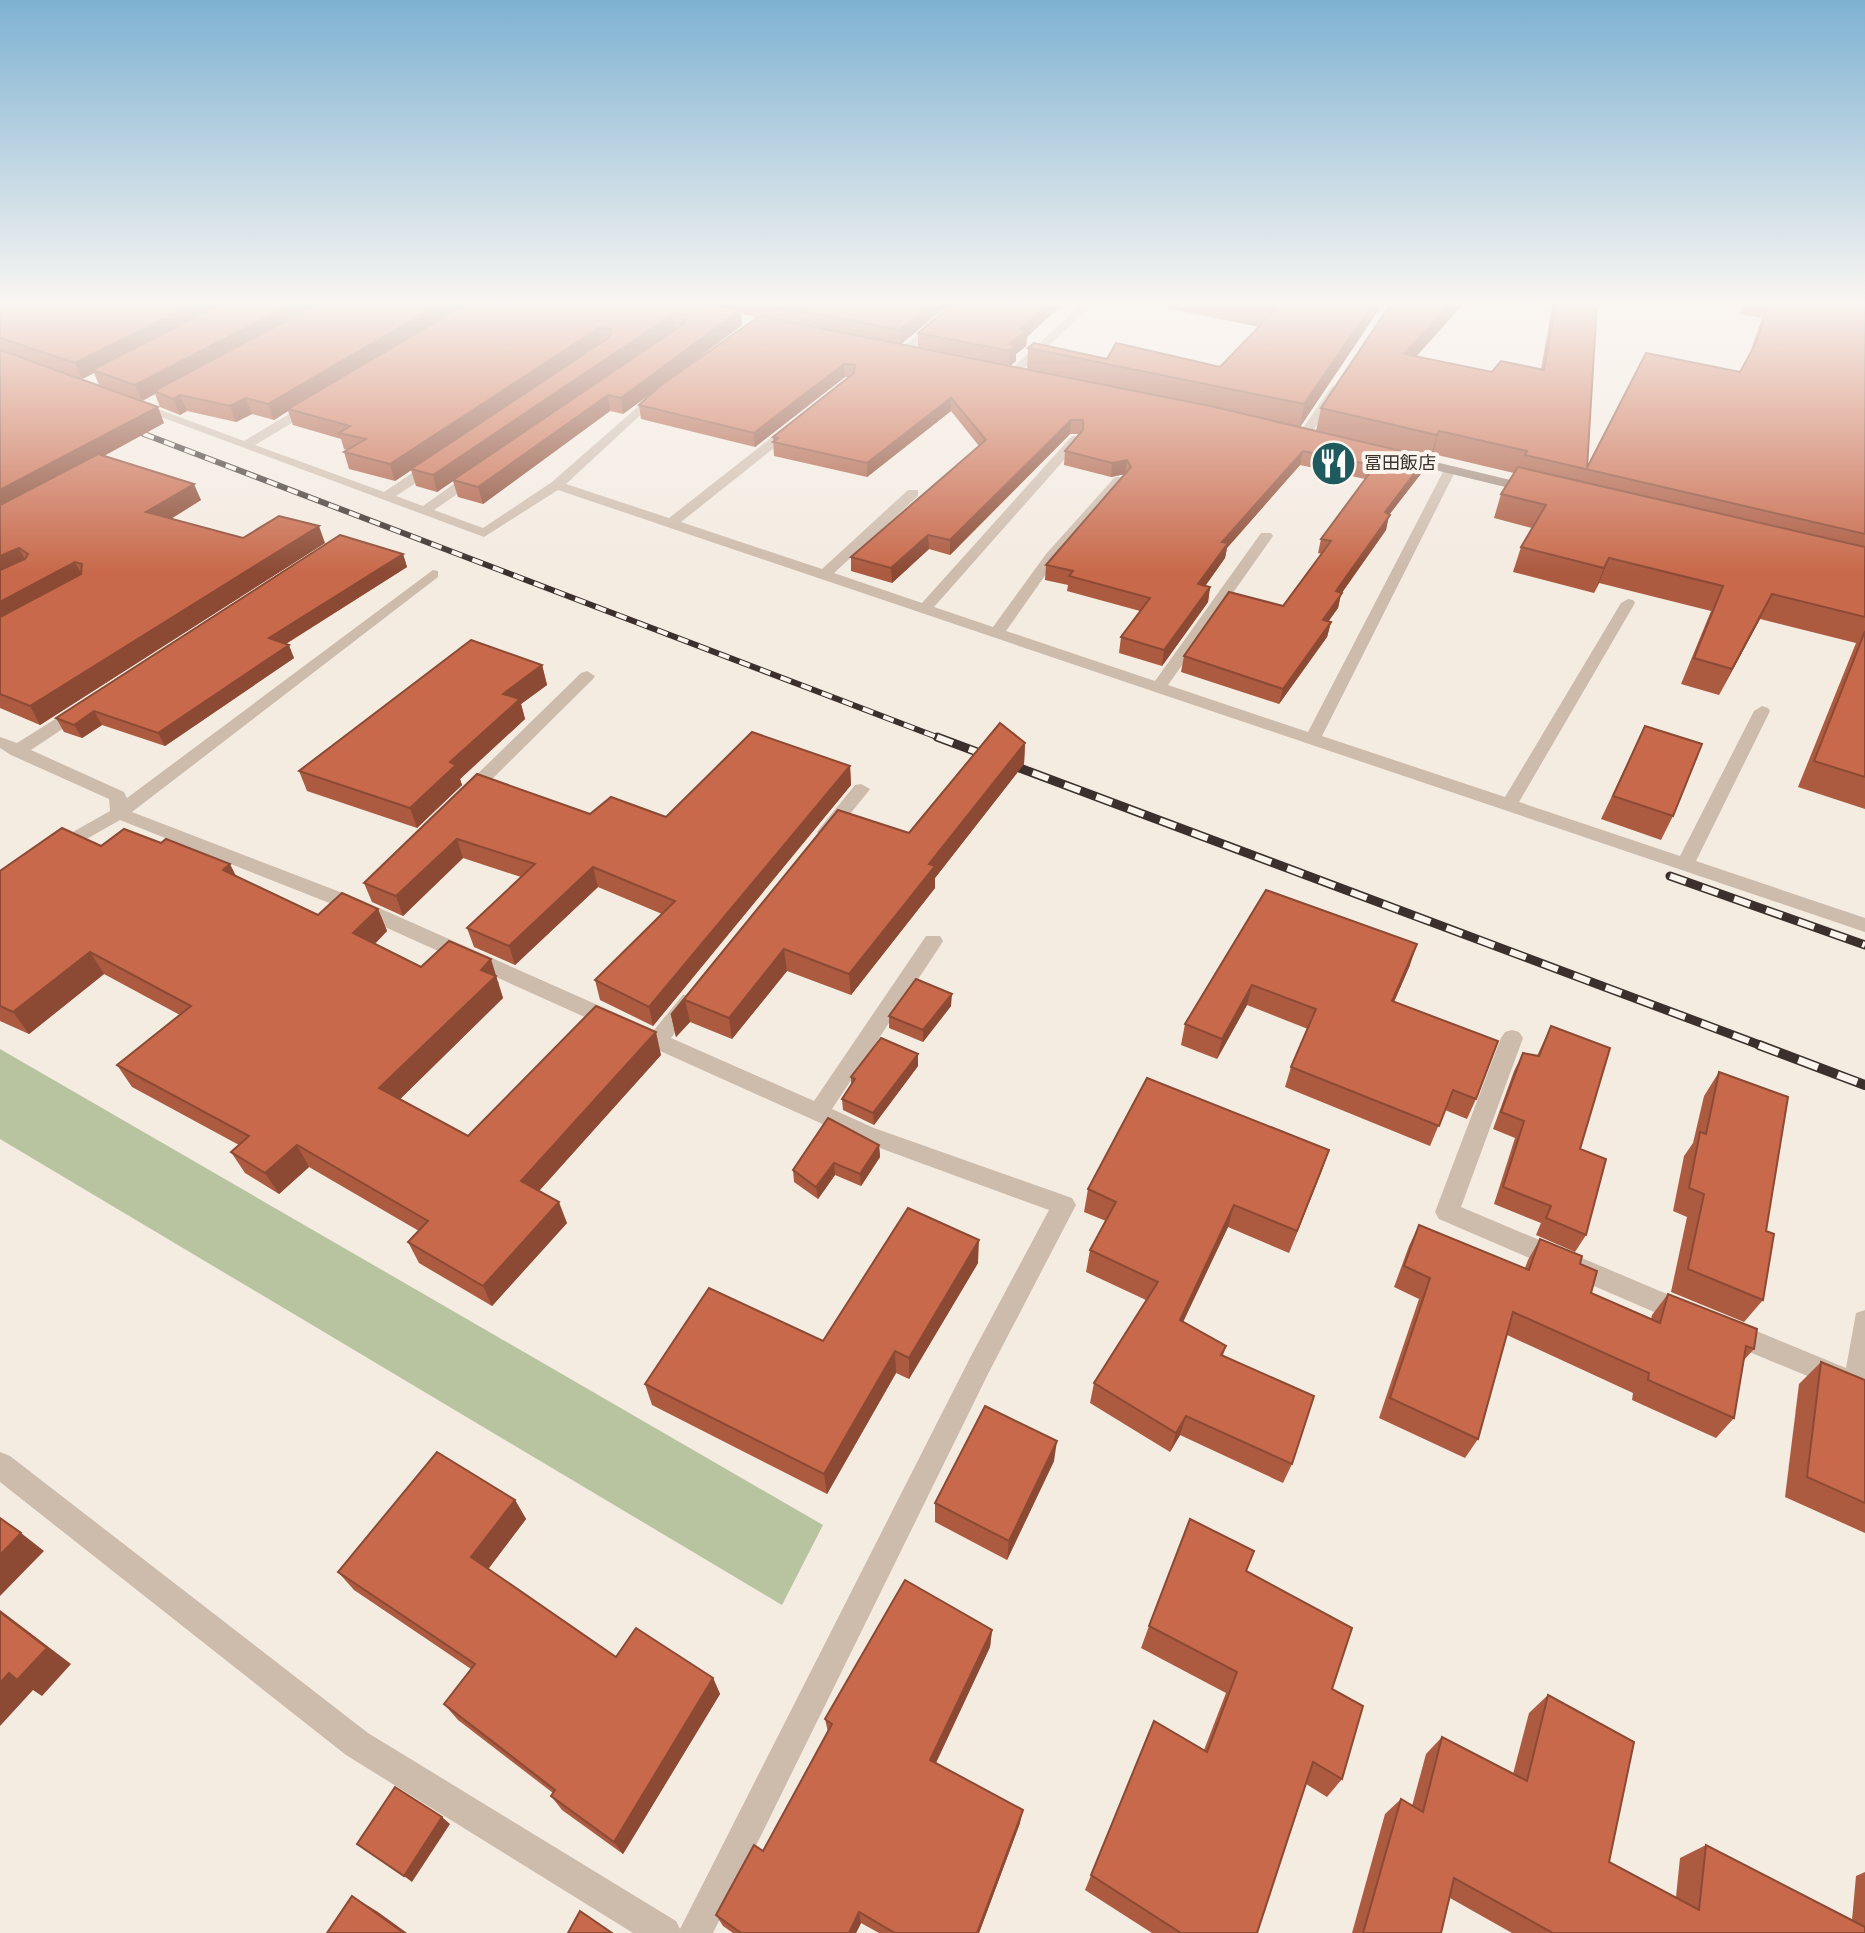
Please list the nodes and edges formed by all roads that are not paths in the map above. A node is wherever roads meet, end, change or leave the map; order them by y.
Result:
1 (661, 392) edge
2 (1332, 392) edge
3 (328, 396) edge
4 (120, 399) edge
5 (157, 401) edge
6 (144, 408) junction
7 (801, 419) edge
8 (1297, 433) joint
9 (1319, 438) edge
10 (1076, 439) edge
11 (246, 445) junction
12 (452, 452) edge
13 (1378, 452) edge
14 (488, 467) edge
15 (1450, 470) junction
16 (1120, 480) edge
17 (557, 485) junction
18 (1542, 492) edge
19 (913, 493) dead end
20 (387, 496) junction
21 (424, 511) junction
22 (672, 523) junction
23 (1266, 536) dead end
24 (826, 573) junction
25 (433, 574) dead end
26 (1628, 603) dead end
27 (926, 607) junction
28 (998, 631) junction
29 (587, 676) dead end
30 (1159, 686) junction
31 (95, 700) edge
32 (1762, 711) dead end
33 (1313, 738) junction
34 (9, 746) edge
35 (861, 789) dead end
36 (1509, 805) junction
37 (454, 807) edge
38 (119, 813) junction
39 (813, 849) edge
40 (45, 856) edge
41 (1685, 864) junction
42 (1865, 925) edge
43 (933, 941) dead end
44 (706, 981) edge
45 (1512, 1038) dead end
46 (657, 1041) junction
47 (818, 1112) junction
48 (1865, 1321) edge
49 (1861, 1387) edge
50 (0, 1465) edge
51 (664, 1933) edge
52 (695, 1933) edge

1 - 17 street
2 - 8 street
3 - 11 street
4 - 6 street
5 - 6 street
6 - 11 street
7 - 22 street
8 - 9 main road
10 - 27 street
11 - 20 street
12 - 20 street
13 - 15 main road
14 - 21 street
15 - 18 main road
15 - 33 street
16 - 28 street
17 - 21 street
17 - 22 street
19 - 24 street
20 - 21 street
22 - 24 street
23 - 30 street
24 - 27 street
25 - 38 street
26 - 36 street
27 - 28 street
28 - 30 street
29 - 37 street
30 - 33 street
31 - 34 street
32 - 41 street
33 - 36 street
34 - 38 street
35 - 39 street
36 - 41 street
38 - 40 street
38 - 46 street
41 - 42 street
43 - 47 street
44 - 46 street
45 - 49 street
46 - 47 street
47 - 52 street
48 - 49 street
50 - 51 street

